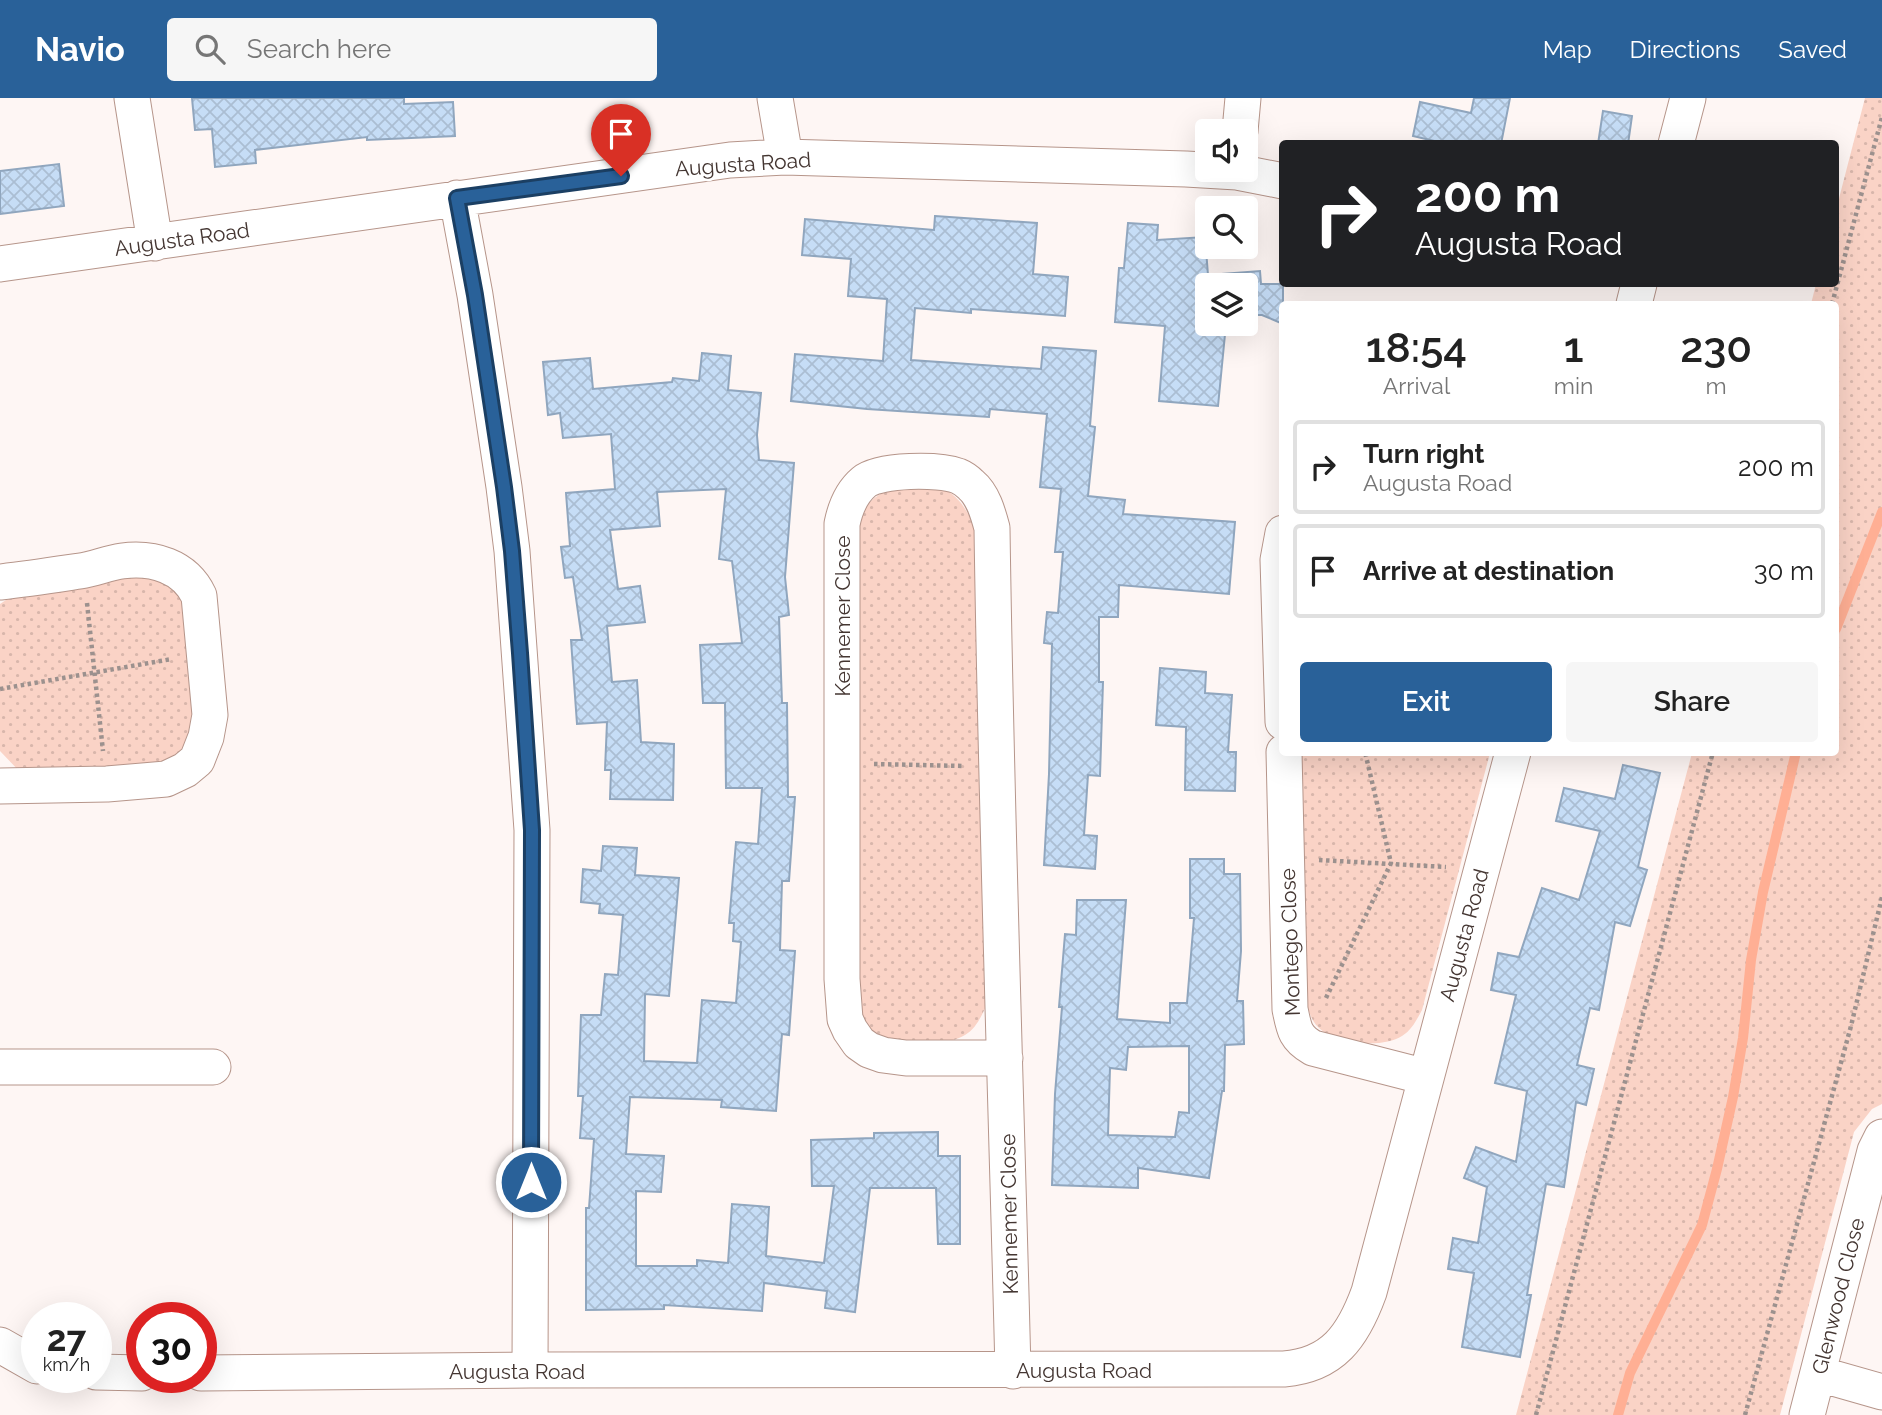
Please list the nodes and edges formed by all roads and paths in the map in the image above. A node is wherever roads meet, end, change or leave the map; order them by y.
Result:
1 (132, 98) edge
2 (775, 98) edge
3 (1242, 98) edge
4 (1688, 98) edge
5 (1882, 117) edge
6 (1241, 119) edge
7 (1677, 140) edge
8 (785, 157) junction
9 (1195, 170) edge
10 (1258, 175) edge
11 (1279, 179) edge
12 (457, 198) junction
13 (155, 243) junction
14 (0, 264) edge
15 (1839, 278) edge
16 (1279, 555) edge
17 (83, 570) junction
18 (0, 582) edge
19 (1279, 592) edge
20 (204, 653) junction
21 (94, 673) junction
22 (0, 689) edge
23 (1284, 756) edge
24 (1366, 756) edge
25 (1512, 756) edge
26 (1712, 756) edge
27 (842, 763) junction
28 (996, 766) junction
29 (107, 784) junction
30 (0, 786) edge
31 (1286, 859) junction
32 (1391, 863) junction
33 (1481, 870) junction
34 (1882, 897) edge
35 (1301, 1041) junction
36 (1005, 1058) junction
37 (0, 1067) edge
38 (213, 1067) dead end
39 (1426, 1077) junction
40 (1882, 1137) edge
41 (0, 1346) edge
42 (21, 1357) edge
43 (530, 1370) junction
44 (1013, 1371) junction
45 (217, 1373) edge
46 (1819, 1374) junction
47 (1882, 1392) edge
48 (1536, 1415) edge
49 (1745, 1415) edge
50 (1807, 1415) edge

1 - 13 street
2 - 8 street
3 - 6 street
4 - 7 street
5 - 15 path
8 - 9 street, Augusta Road
8 - 12 street, Augusta Road
10 - 11 street, Augusta Road
12 - 13 street, Augusta Road
12 - 43 street
13 - 14 street, Augusta Road
16 - 19 street
17 - 18 street
17 - 20 street
17 - 21 path
20 - 21 path
20 - 29 street
21 - 22 path
21 - 29 path
23 - 31 street, Montego Close
24 - 32 path
25 - 33 street, Augusta Road
26 - 48 path
27 - 28 path
27 - 28 street, Kennemer Close
27 - 36 street, Kennemer Close
28 - 36 street, Kennemer Close
29 - 30 street
31 - 32 path
31 - 35 street, Montego Close
32 - 33 path
32 - 35 path
33 - 39 street, Augusta Road
34 - 49 path
35 - 39 street, Montego Close
36 - 44 street, Kennemer Close
37 - 38 street
39 - 44 street, Augusta Road
40 - 46 street, Glenwood Close
41 - 42 street
43 - 44 street, Augusta Road
43 - 45 street, Augusta Road
46 - 47 street
46 - 50 street, Glenwood Close

